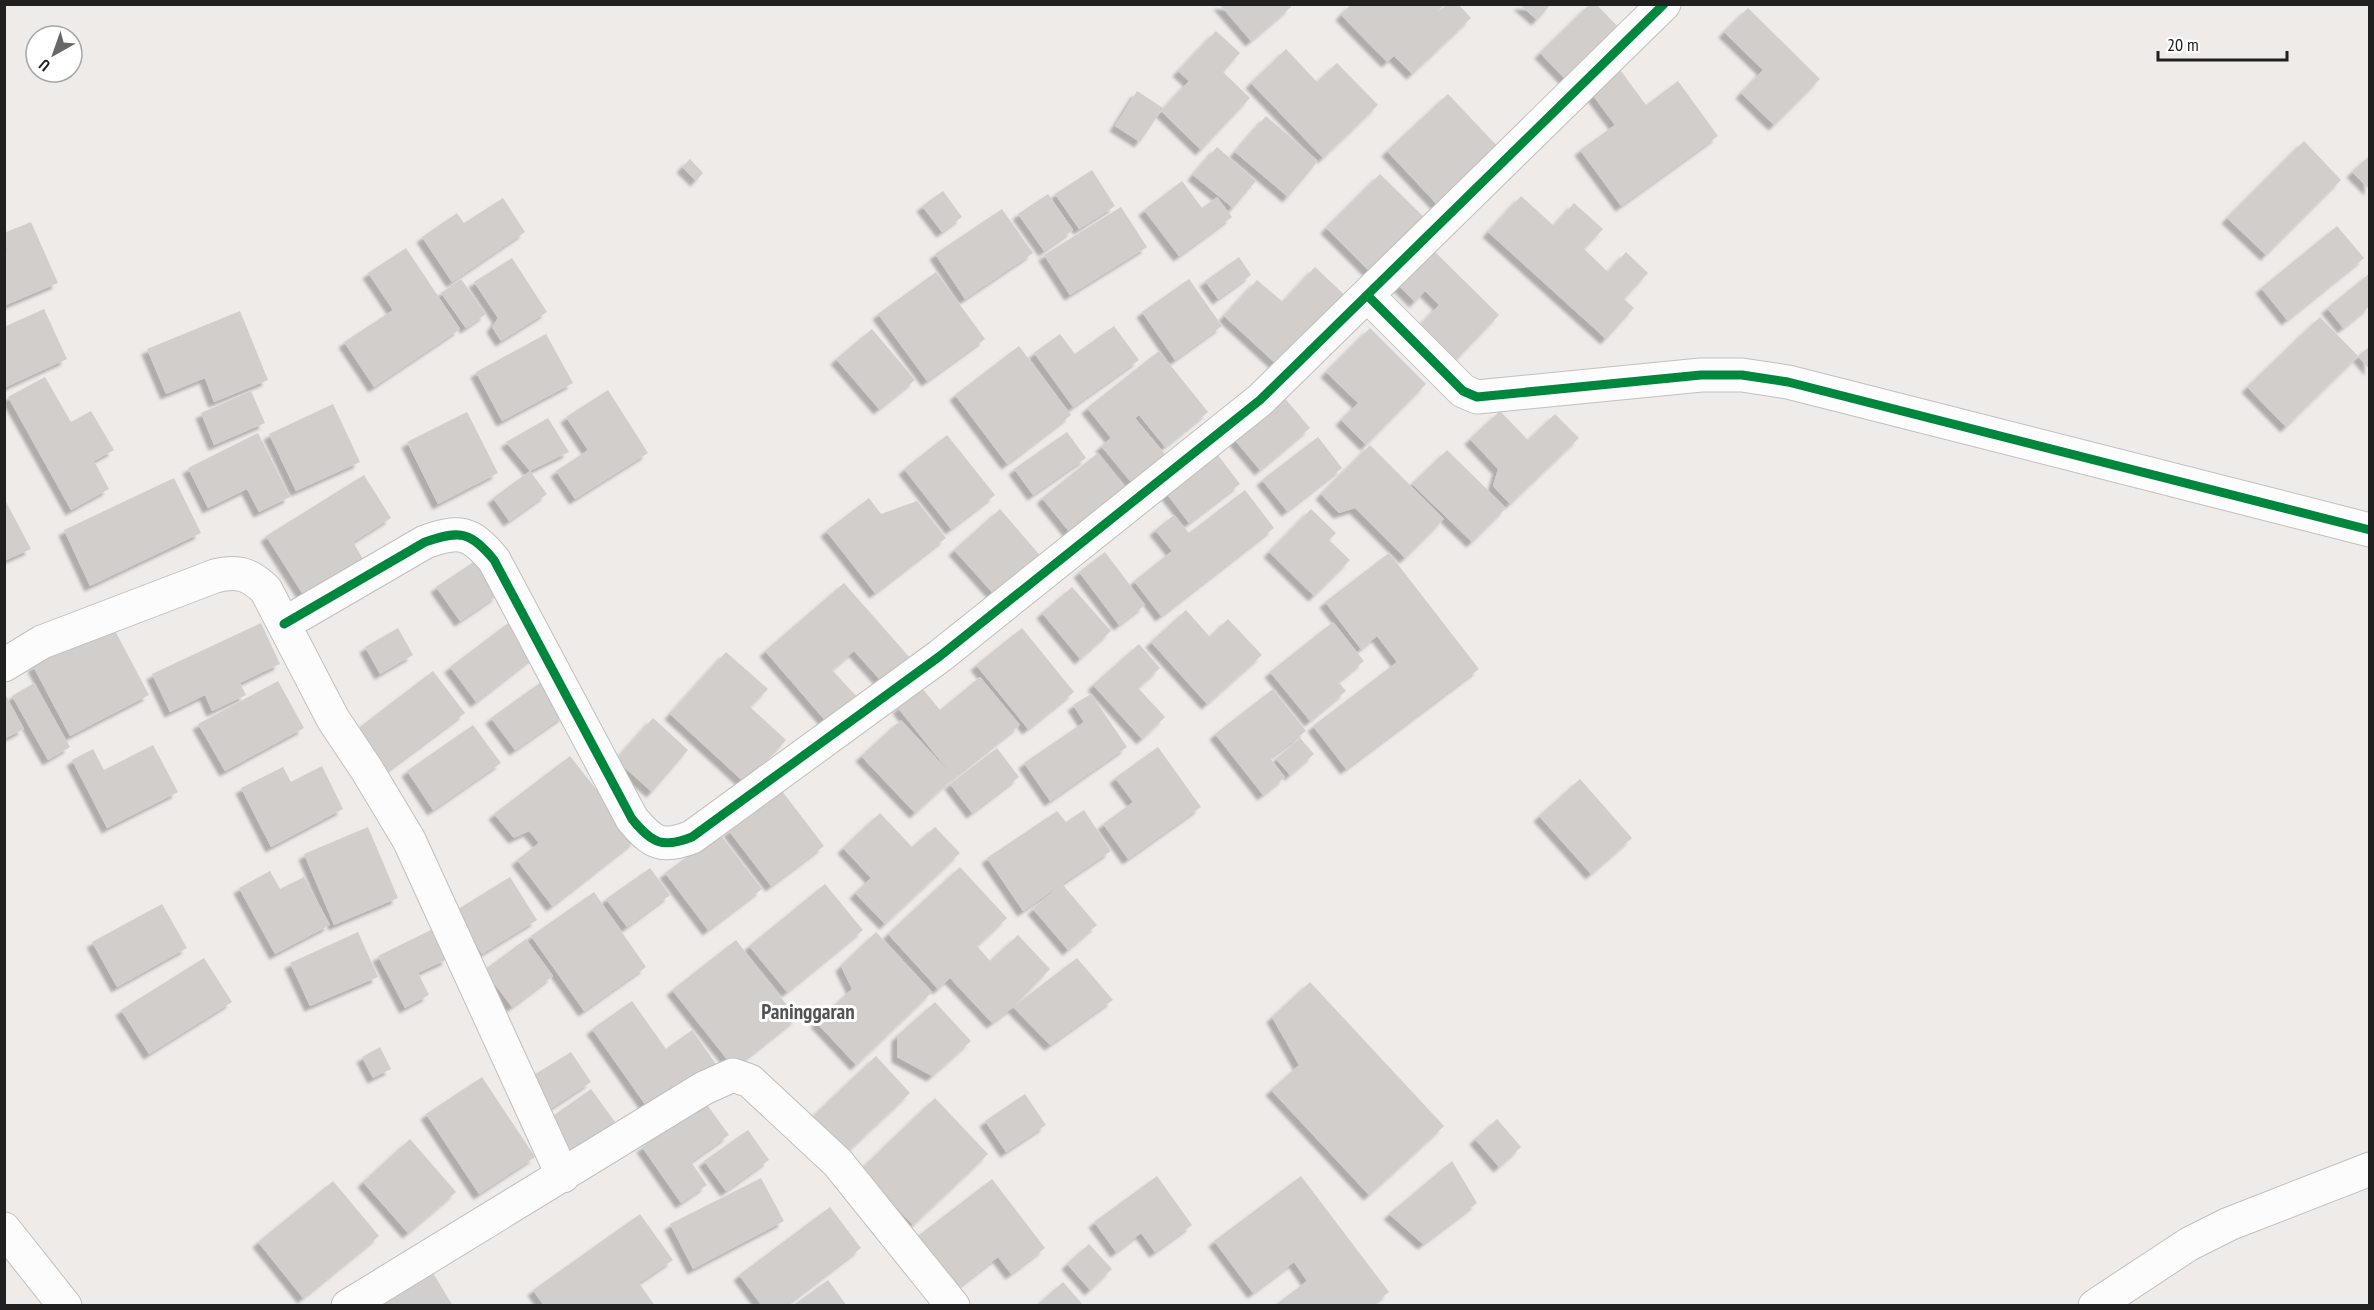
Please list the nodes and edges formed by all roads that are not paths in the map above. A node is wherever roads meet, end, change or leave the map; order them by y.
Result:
1 (1664, 4) edge
2 (1368, 296) junction
3 (2370, 530) edge
4 (284, 624) junction
5 (4, 665) edge
6 (2370, 1169) edge
7 (563, 1176) junction
8 (4, 1229) edge
9 (65, 1305) edge
10 (348, 1305) edge
11 (953, 1305) edge
12 (2095, 1305) edge

1 - 2 street
2 - 3 street
2 - 4 street
4 - 5 street
4 - 7 street
6 - 12 street
7 - 10 street
7 - 11 street
8 - 9 street

